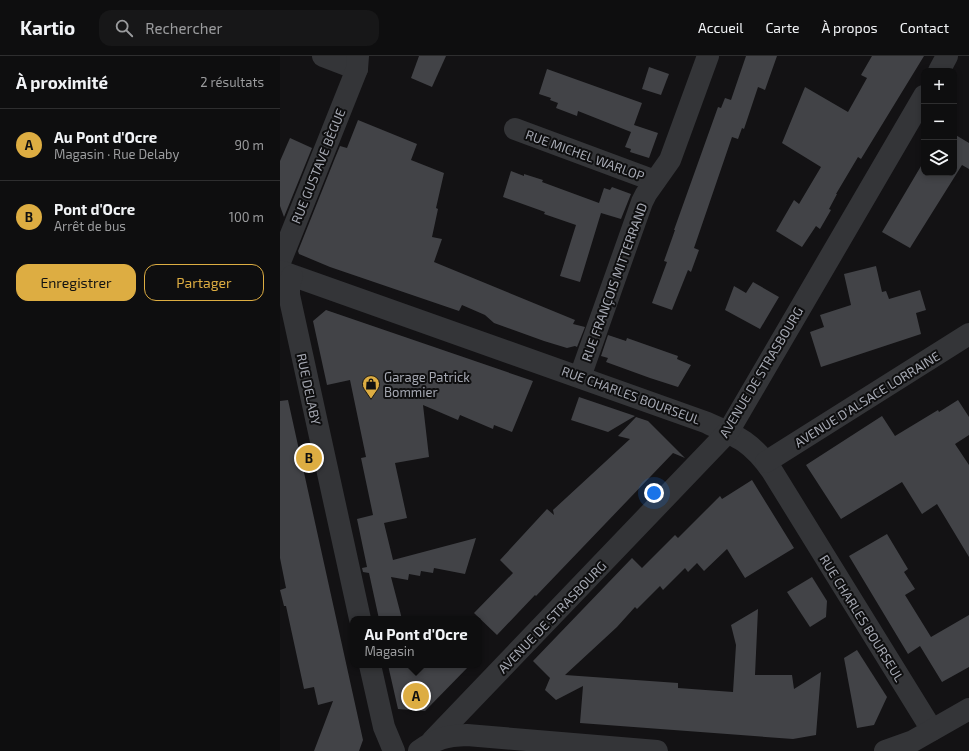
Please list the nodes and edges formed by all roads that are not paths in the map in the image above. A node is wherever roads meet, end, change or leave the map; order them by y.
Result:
1 (323, 56) edge
2 (708, 56) edge
3 (948, 56) edge
4 (358, 63) edge
5 (941, 68) edge
6 (921, 101) edge
7 (515, 129) dead end
8 (655, 181) junction
9 (284, 270) edge
10 (969, 334) edge
11 (580, 377) junction
12 (728, 432) junction
13 (766, 462) junction
14 (359, 616) edge
15 (371, 668) edge
16 (969, 709) edge
17 (932, 730) junction
18 (425, 746) edge
19 (394, 751) edge
20 (657, 751) edge
21 (885, 751) edge

1 - 4 street, RUE GUSTAVE BÈGUE
2 - 8 street, RUE FRANÇOIS MITTERRAND
3 - 5 street
4 - 9 street, RUE GUSTAVE BÈGUE
6 - 12 street, AVENUE DE STRASBOURG
7 - 8 street, RUE MICHEL WARLOP
8 - 11 street, RUE FRANÇOIS MITTERRAND
9 - 11 street, RUE CHARLES BOURSEUL
9 - 14 street, RUE DELABY
10 - 13 street, AVENUE D'ALSACE LORRAINE
11 - 12 street, RUE CHARLES BOURSEUL
12 - 13 street, RUE CHARLES BOURSEUL
12 - 18 street, AVENUE DE STRASBOURG
13 - 17 street, RUE CHARLES BOURSEUL
15 - 19 street
16 - 17 street
17 - 21 street
18 - 20 street

